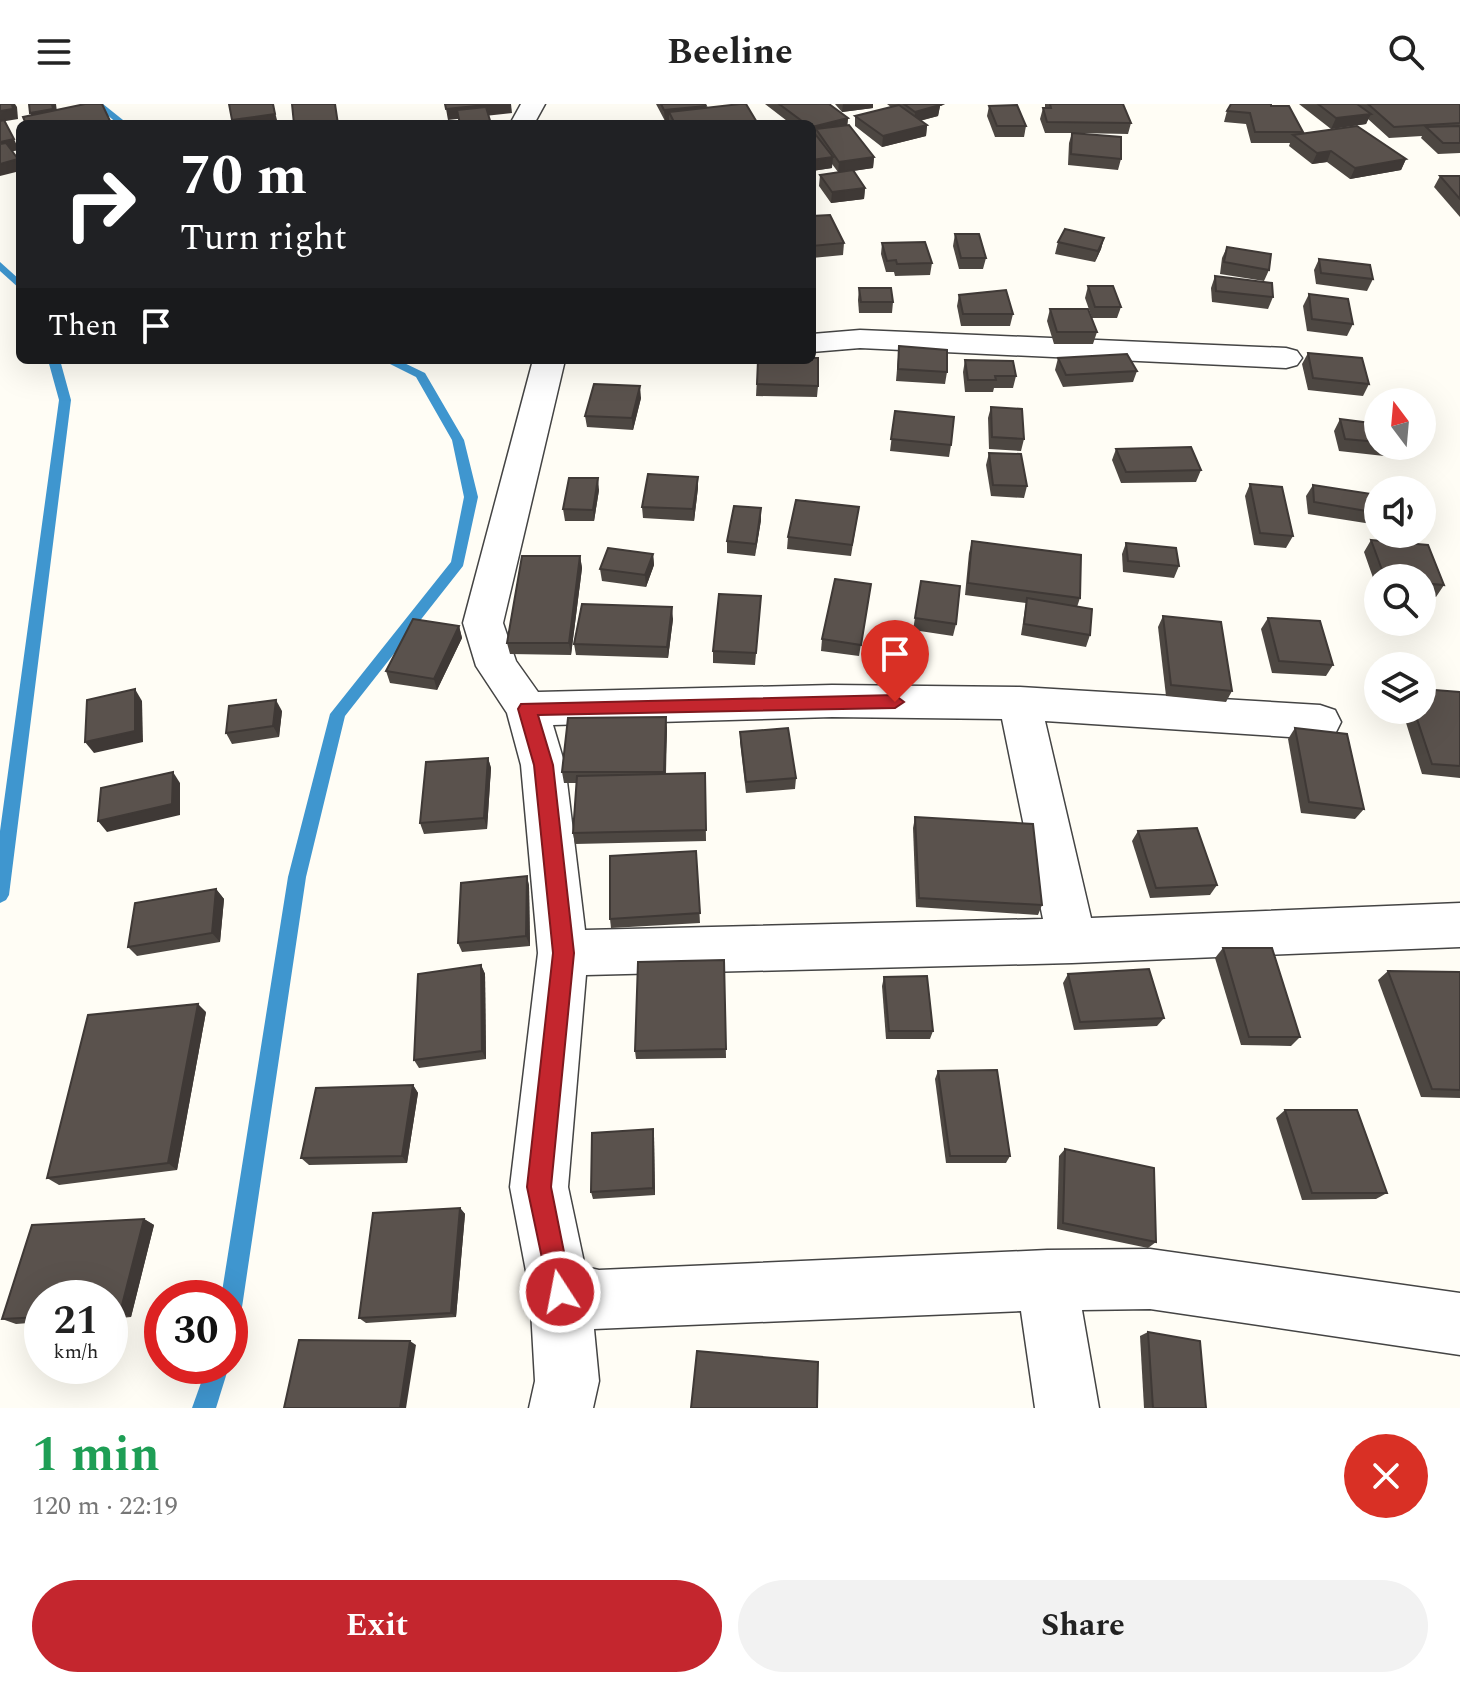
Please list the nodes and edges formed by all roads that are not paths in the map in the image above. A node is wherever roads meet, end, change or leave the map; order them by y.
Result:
1 (816, 343) edge
2 (1286, 358) dead end
3 (548, 364) edge
4 (1020, 703) junction
5 (527, 709) junction
6 (1320, 722) dead end
7 (1460, 925) edge
8 (1072, 941) junction
9 (563, 953) junction
10 (1047, 1280) junction
11 (560, 1292) junction
12 (1460, 1324) edge
13 (561, 1408) edge
14 (1067, 1408) edge

1 - 2 street
3 - 5 street
4 - 5 street
4 - 6 street
4 - 8 street
5 - 9 street
7 - 8 street
8 - 9 street
9 - 11 street
10 - 11 street
10 - 12 street
10 - 14 street
11 - 13 street

